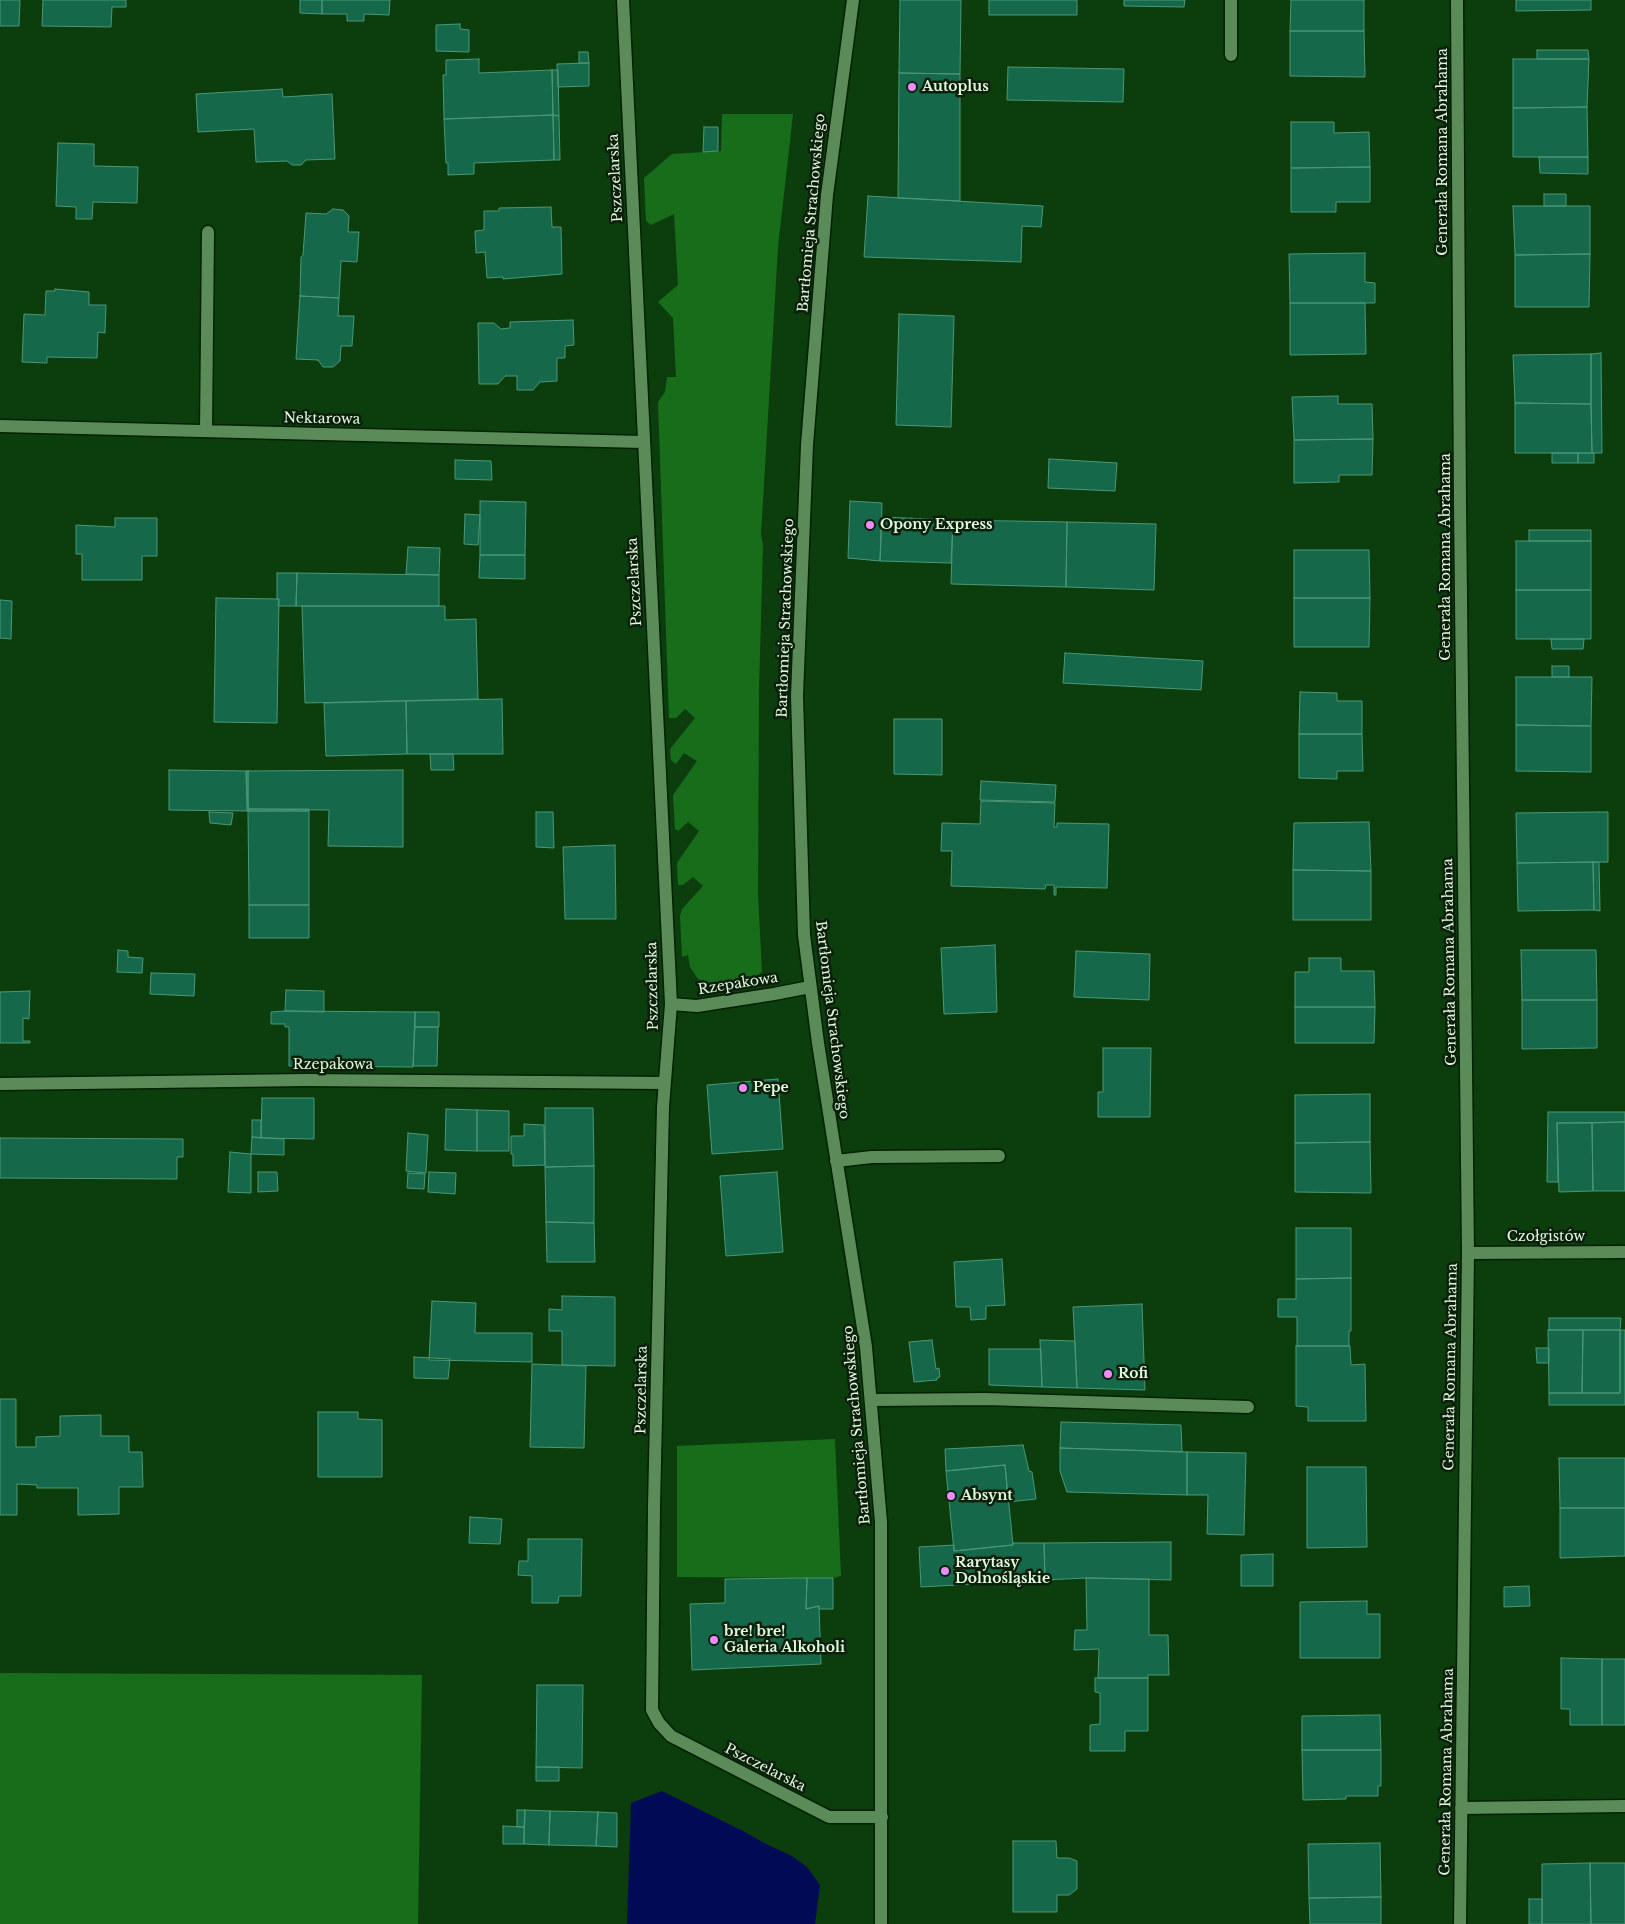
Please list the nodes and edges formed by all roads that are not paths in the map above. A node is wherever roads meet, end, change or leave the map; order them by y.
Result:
1 (623, 0) edge
2 (853, 0) edge
3 (1231, 0) edge
4 (1457, 0) edge
5 (1231, 55) dead end
6 (208, 232) dead end
7 (0, 426) edge
8 (206, 431) junction
9 (643, 442) junction
10 (810, 986) junction
11 (671, 1004) junction
12 (666, 1083) junction
13 (1, 1084) edge
14 (999, 1156) dead end
15 (836, 1161) junction
16 (1625, 1252) edge
17 (1468, 1253) junction
18 (871, 1400) junction
19 (1248, 1407) dead end
20 (1625, 1806) edge
21 (1461, 1808) junction
22 (882, 1817) junction
23 (881, 1924) edge
24 (1460, 1924) edge

1 - 9 street, Pszczelarska
2 - 10 street, Bartłomieja Strachowskiego
3 - 5 street
4 - 17 street, Generała Romana Abrahama
6 - 8 street
7 - 8 street, Nektarowa
8 - 9 street, Nektarowa
9 - 11 street, Pszczelarska
10 - 11 street, Rzepakowa
10 - 15 street, Bartłomieja Strachowskiego
11 - 12 street, Pszczelarska
12 - 13 street, Rzepakowa
12 - 22 street, Pszczelarska
14 - 15 street
15 - 18 street, Bartłomieja Strachowskiego
16 - 17 street, Czołgistów
17 - 21 street, Generała Romana Abrahama
18 - 19 street
18 - 22 street, Bartłomieja Strachowskiego
20 - 21 street
21 - 24 street, Generała Romana Abrahama
22 - 23 street, Bartłomieja Strachowskiego

